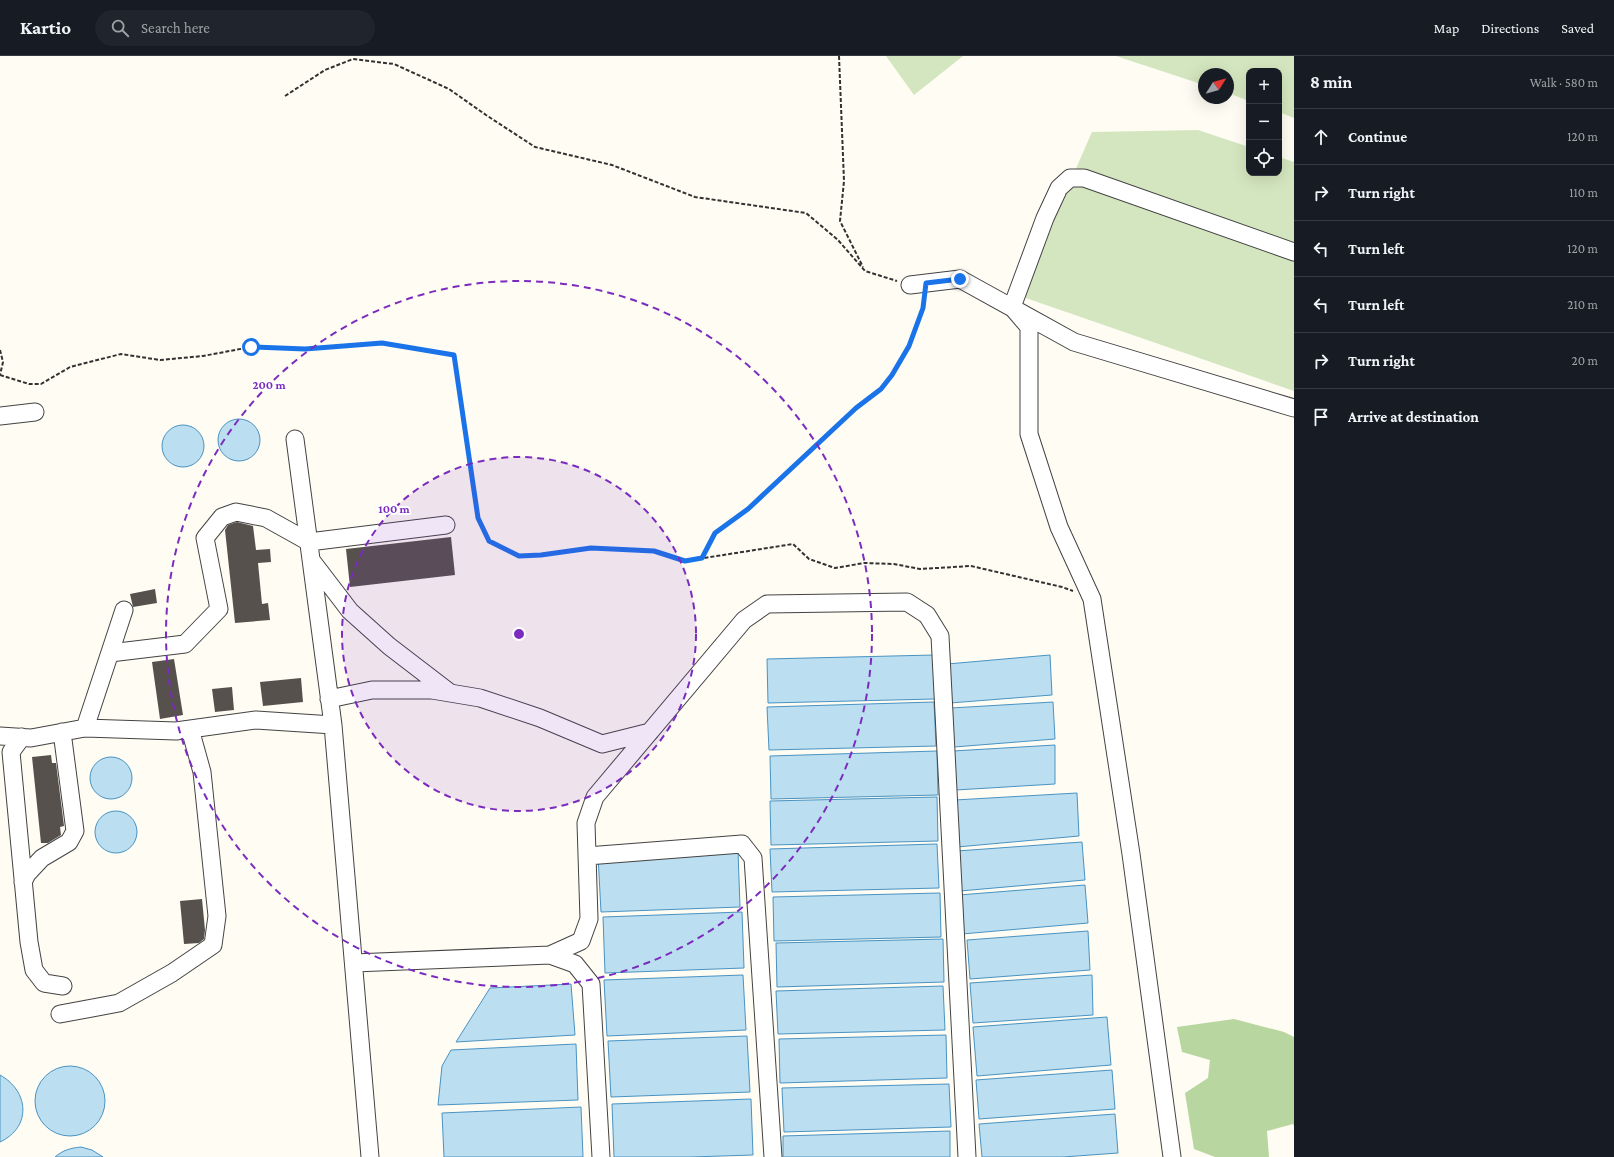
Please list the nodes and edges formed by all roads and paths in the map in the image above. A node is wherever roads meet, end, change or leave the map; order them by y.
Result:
1 (839, 56) edge
2 (285, 96) dead end
3 (1294, 252) edge
4 (865, 271) junction
5 (926, 283) junction
6 (910, 285) joint
7 (1012, 307) junction
8 (0, 350) edge
9 (0, 375) edge
10 (1294, 408) edge
11 (35, 412) dead end
12 (0, 416) edge
13 (296, 439) dead end
14 (446, 525) dead end
15 (309, 542) junction
16 (702, 558) junction
17 (311, 560) junction
18 (1092, 599) junction
19 (124, 610) dead end
20 (110, 653) junction
21 (450, 693) junction
22 (329, 699) junction
23 (332, 725) junction
24 (85, 728) junction
25 (190, 729) junction
26 (62, 732) junction
27 (650, 732) junction
28 (0, 736) edge
29 (22, 737) junction
30 (587, 856) junction
31 (23, 882) junction
32 (550, 954) junction
33 (354, 963) junction
34 (63, 986) dead end
35 (60, 1014) dead end
36 (370, 1157) edge
37 (601, 1157) edge
38 (773, 1157) edge
39 (967, 1157) edge
40 (1172, 1157) edge

1 - 4 path
2 - 4 path
3 - 7 street
4 - 6 path
5 - 6 street
5 - 7 street
5 - 16 path
7 - 10 street
7 - 18 street
8 - 9 path
9 - 16 path
11 - 12 street
13 - 15 street
14 - 15 street
15 - 17 street
15 - 20 street
16 - 18 path
17 - 21 street
17 - 22 street
18 - 40 street
19 - 20 street
20 - 24 street
21 - 22 street
21 - 27 street
22 - 23 street
23 - 25 street
23 - 33 street
24 - 25 street
24 - 26 street
25 - 35 street
26 - 29 street
26 - 31 street
27 - 30 street
27 - 39 street
28 - 29 street
29 - 31 street
30 - 32 street
30 - 38 street
31 - 34 street
32 - 33 street
32 - 37 street
33 - 36 street

